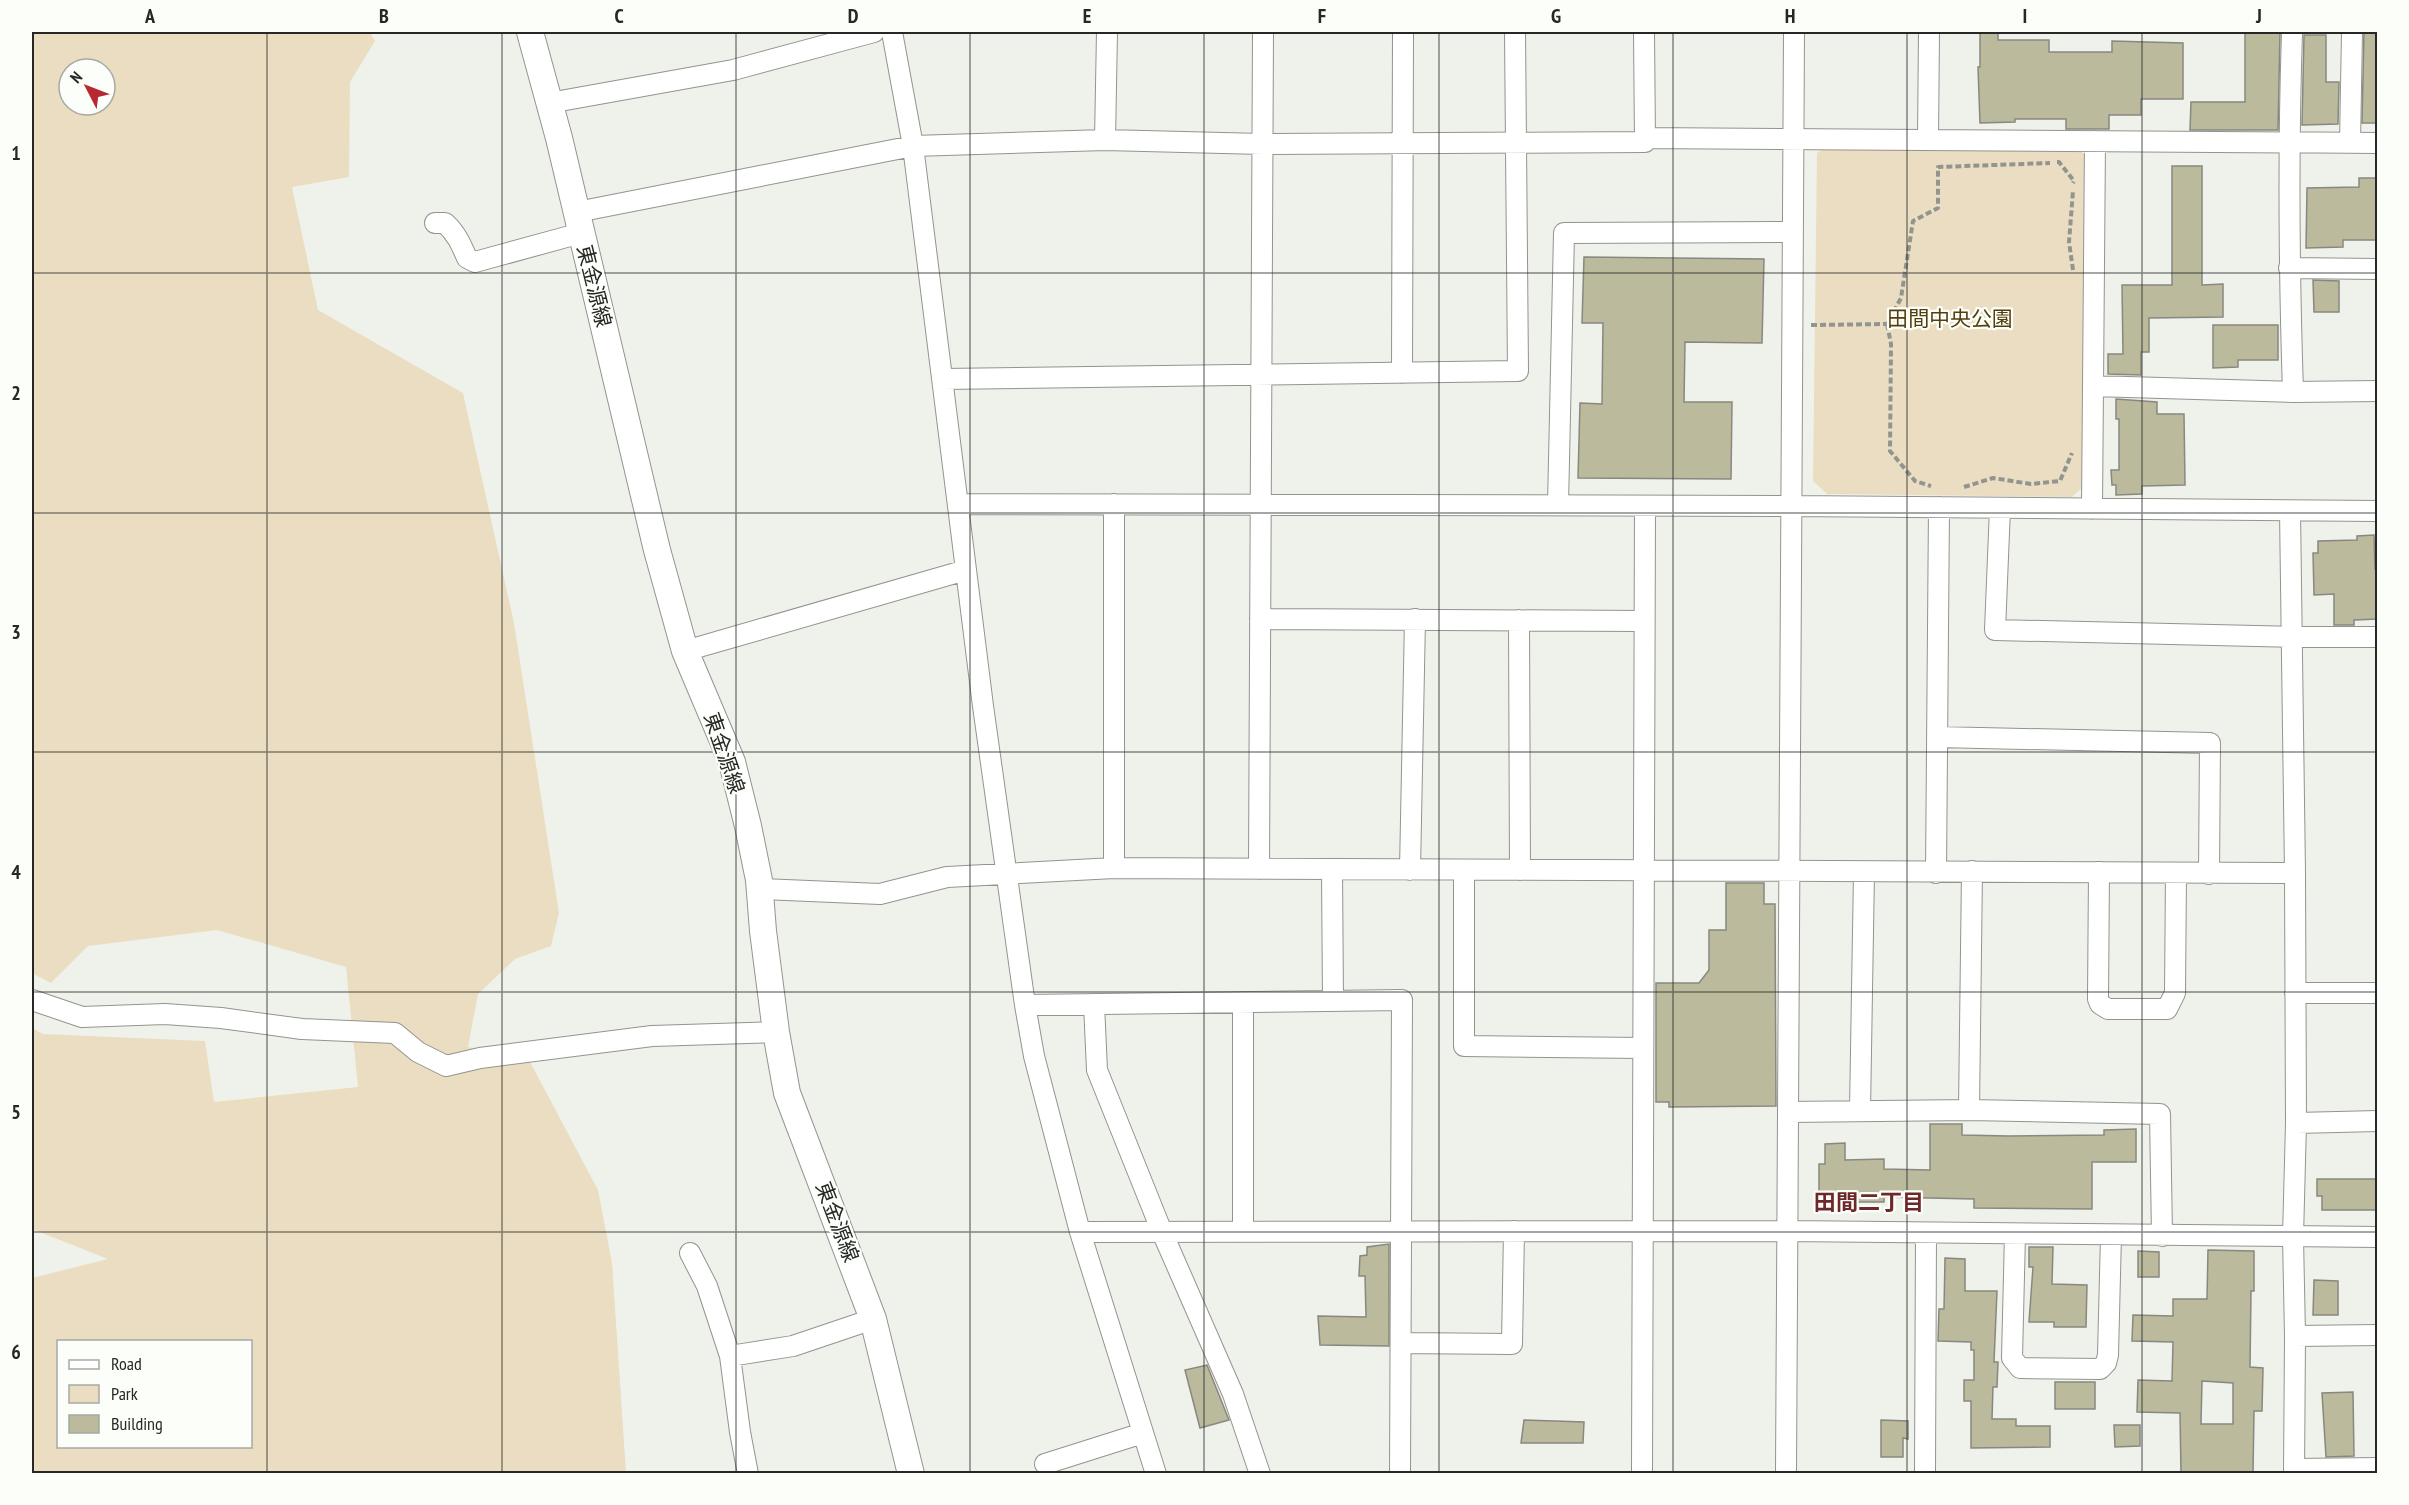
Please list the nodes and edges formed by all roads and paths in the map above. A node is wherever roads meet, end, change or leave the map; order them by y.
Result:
1 (530, 32) edge
2 (874, 32) edge
3 (892, 32) edge
4 (1107, 32) edge
5 (1263, 32) edge
6 (1403, 32) edge
7 (1515, 32) edge
8 (1644, 32) edge
9 (1794, 32) edge
10 (1929, 32) edge
11 (2292, 32) edge
12 (2352, 32) edge
13 (549, 103) junction
14 (1645, 138) junction
15 (1928, 139) junction
16 (1105, 140) junction
17 (1793, 140) junction
18 (2095, 141) junction
19 (1516, 143) junction
20 (2289, 143) junction
21 (2350, 143) junction
22 (2378, 143) edge
23 (1262, 144) junction
24 (1403, 144) junction
25 (913, 146) junction
26 (435, 223) dead end
27 (579, 223) junction
28 (1793, 232) junction
29 (2289, 268) junction
30 (2378, 269) edge
31 (2074, 278) dead end
32 (1887, 324) junction
33 (1792, 325) junction
34 (1402, 373) junction
35 (1261, 375) junction
36 (943, 379) junction
37 (2094, 386) junction
38 (2378, 391) edge
39 (2293, 392) junction
40 (2073, 451) dead end
41 (1933, 486) dead end
42 (1961, 488) dead end
43 (959, 504) junction
44 (1114, 504) junction
45 (1260, 505) junction
46 (1558, 506) junction
47 (1645, 506) junction
48 (1791, 506) junction
49 (1939, 507) junction
50 (2000, 508) junction
51 (2092, 509) junction
52 (2290, 511) junction
53 (2378, 511) edge
54 (966, 570) junction
55 (1260, 619) junction
56 (1414, 619) junction
57 (1519, 620) junction
58 (1644, 621) junction
59 (2294, 637) junction
60 (2378, 637) edge
61 (685, 651) junction
62 (1937, 737) junction
63 (1114, 868) junction
64 (1259, 869) junction
65 (1332, 869) junction
66 (1410, 870) junction
67 (1464, 870) junction
68 (1520, 870) junction
69 (1642, 871) junction
70 (1971, 871) junction
71 (1789, 872) junction
72 (1864, 872) junction
73 (2099, 872) junction
74 (1936, 873) junction
75 (2176, 873) junction
76 (2295, 873) junction
77 (1005, 874) junction
78 (2209, 874) junction
79 (760, 889) junction
80 (2295, 993) junction
81 (2378, 993) edge
82 (32, 1000) edge
83 (1333, 1001) junction
84 (1243, 1002) junction
85 (1094, 1004) junction
86 (1025, 1005) junction
87 (776, 1032) junction
88 (1643, 1048) junction
89 (1969, 1110) junction
90 (1860, 1111) junction
91 (1788, 1112) junction
92 (2378, 1121) edge
93 (2296, 1123) junction
94 (1403, 1230) junction
95 (1243, 1231) junction
96 (1514, 1231) junction
97 (1643, 1231) junction
98 (1787, 1231) junction
99 (1080, 1232) junction
100 (1162, 1232) junction
101 (1926, 1233) junction
102 (2015, 1234) junction
103 (2111, 1235) junction
104 (2162, 1236) junction
105 (2292, 1237) junction
106 (2378, 1237) edge
107 (690, 1252) dead end
108 (873, 1319) junction
109 (2378, 1335) edge
110 (2295, 1336) junction
111 (1402, 1343) junction
112 (730, 1356) junction
113 (1143, 1433) junction
114 (1045, 1464) dead end
115 (2378, 1468) edge
116 (2294, 1472) edge
117 (748, 1473) edge
118 (911, 1473) edge
119 (1156, 1473) edge
120 (1260, 1473) edge
121 (1400, 1473) edge
122 (1641, 1473) edge
123 (1786, 1473) edge
124 (1925, 1473) edge

1 - 13 main road, 東金源線
2 - 13 street
3 - 25 street
4 - 16 street
5 - 23 street
6 - 24 street
7 - 19 street
8 - 14 street
9 - 17 street
10 - 15 street
11 - 20 street
12 - 21 street
13 - 27 main road, 東金源線
14 - 17 street
14 - 19 street
15 - 17 street
15 - 18 street
16 - 23 street
16 - 25 street
17 - 28 street
18 - 20 street
18 - 37 street
19 - 24 street
19 - 34 street
20 - 21 street
20 - 29 street
21 - 22 street
23 - 24 street
23 - 35 street
24 - 34 street
25 - 27 street
25 - 36 street
26 - 27 street
27 - 61 main road, 東金源線
28 - 33 street
28 - 46 street
29 - 30 street
29 - 39 street
31 - 32 path
32 - 33 path
32 - 41 path
33 - 48 street
34 - 35 street
35 - 36 street
35 - 45 street
36 - 43 street
37 - 39 street
37 - 51 street
38 - 39 street
40 - 42 path
43 - 44 street
43 - 54 street
44 - 45 street
44 - 63 street
45 - 46 street
45 - 55 street
46 - 47 street
47 - 48 street
47 - 58 street
48 - 49 street
48 - 71 street
49 - 50 street
49 - 62 street
50 - 51 street
50 - 59 street
51 - 52 street
52 - 53 street
52 - 59 street
54 - 61 street
54 - 77 street
55 - 56 street
55 - 64 street
56 - 57 street
56 - 66 street
57 - 58 street
57 - 68 street
58 - 69 street
59 - 60 street
59 - 76 street
61 - 79 main road, 東金源線
62 - 74 street
62 - 78 street
63 - 64 street
63 - 77 street
64 - 65 street
65 - 66 street
65 - 83 street
66 - 67 street
67 - 68 street
67 - 88 street
68 - 69 street
69 - 71 street
69 - 88 street
70 - 73 street
70 - 74 street
70 - 89 street
71 - 72 street
71 - 91 street
72 - 74 street
72 - 90 street
73 - 75 street
73 - 75 street
75 - 78 street
76 - 78 street
76 - 80 street
77 - 79 street
77 - 86 street
79 - 87 main road, 東金源線
80 - 81 street
80 - 93 street
82 - 87 street
83 - 84 street
83 - 94 street
84 - 85 street
84 - 95 street
85 - 86 street
85 - 100 street
86 - 99 street
87 - 108 main road, 東金源線
88 - 97 street
89 - 90 street
89 - 104 street
90 - 91 street
91 - 98 street
92 - 93 street
93 - 105 street
94 - 95 street
94 - 96 street
94 - 111 street
95 - 100 street
96 - 97 street
96 - 111 street
97 - 98 street
97 - 122 street
98 - 101 street
98 - 123 street
99 - 100 street
99 - 113 street
100 - 120 street
101 - 102 street
101 - 124 street
102 - 103 street
102 - 103 street
103 - 104 street
104 - 105 street
105 - 106 street
105 - 110 street
107 - 112 street
108 - 112 street
108 - 118 main road, 東金源線
109 - 110 street
110 - 116 street
111 - 121 street
112 - 117 street
113 - 114 street
113 - 119 street
115 - 116 street

